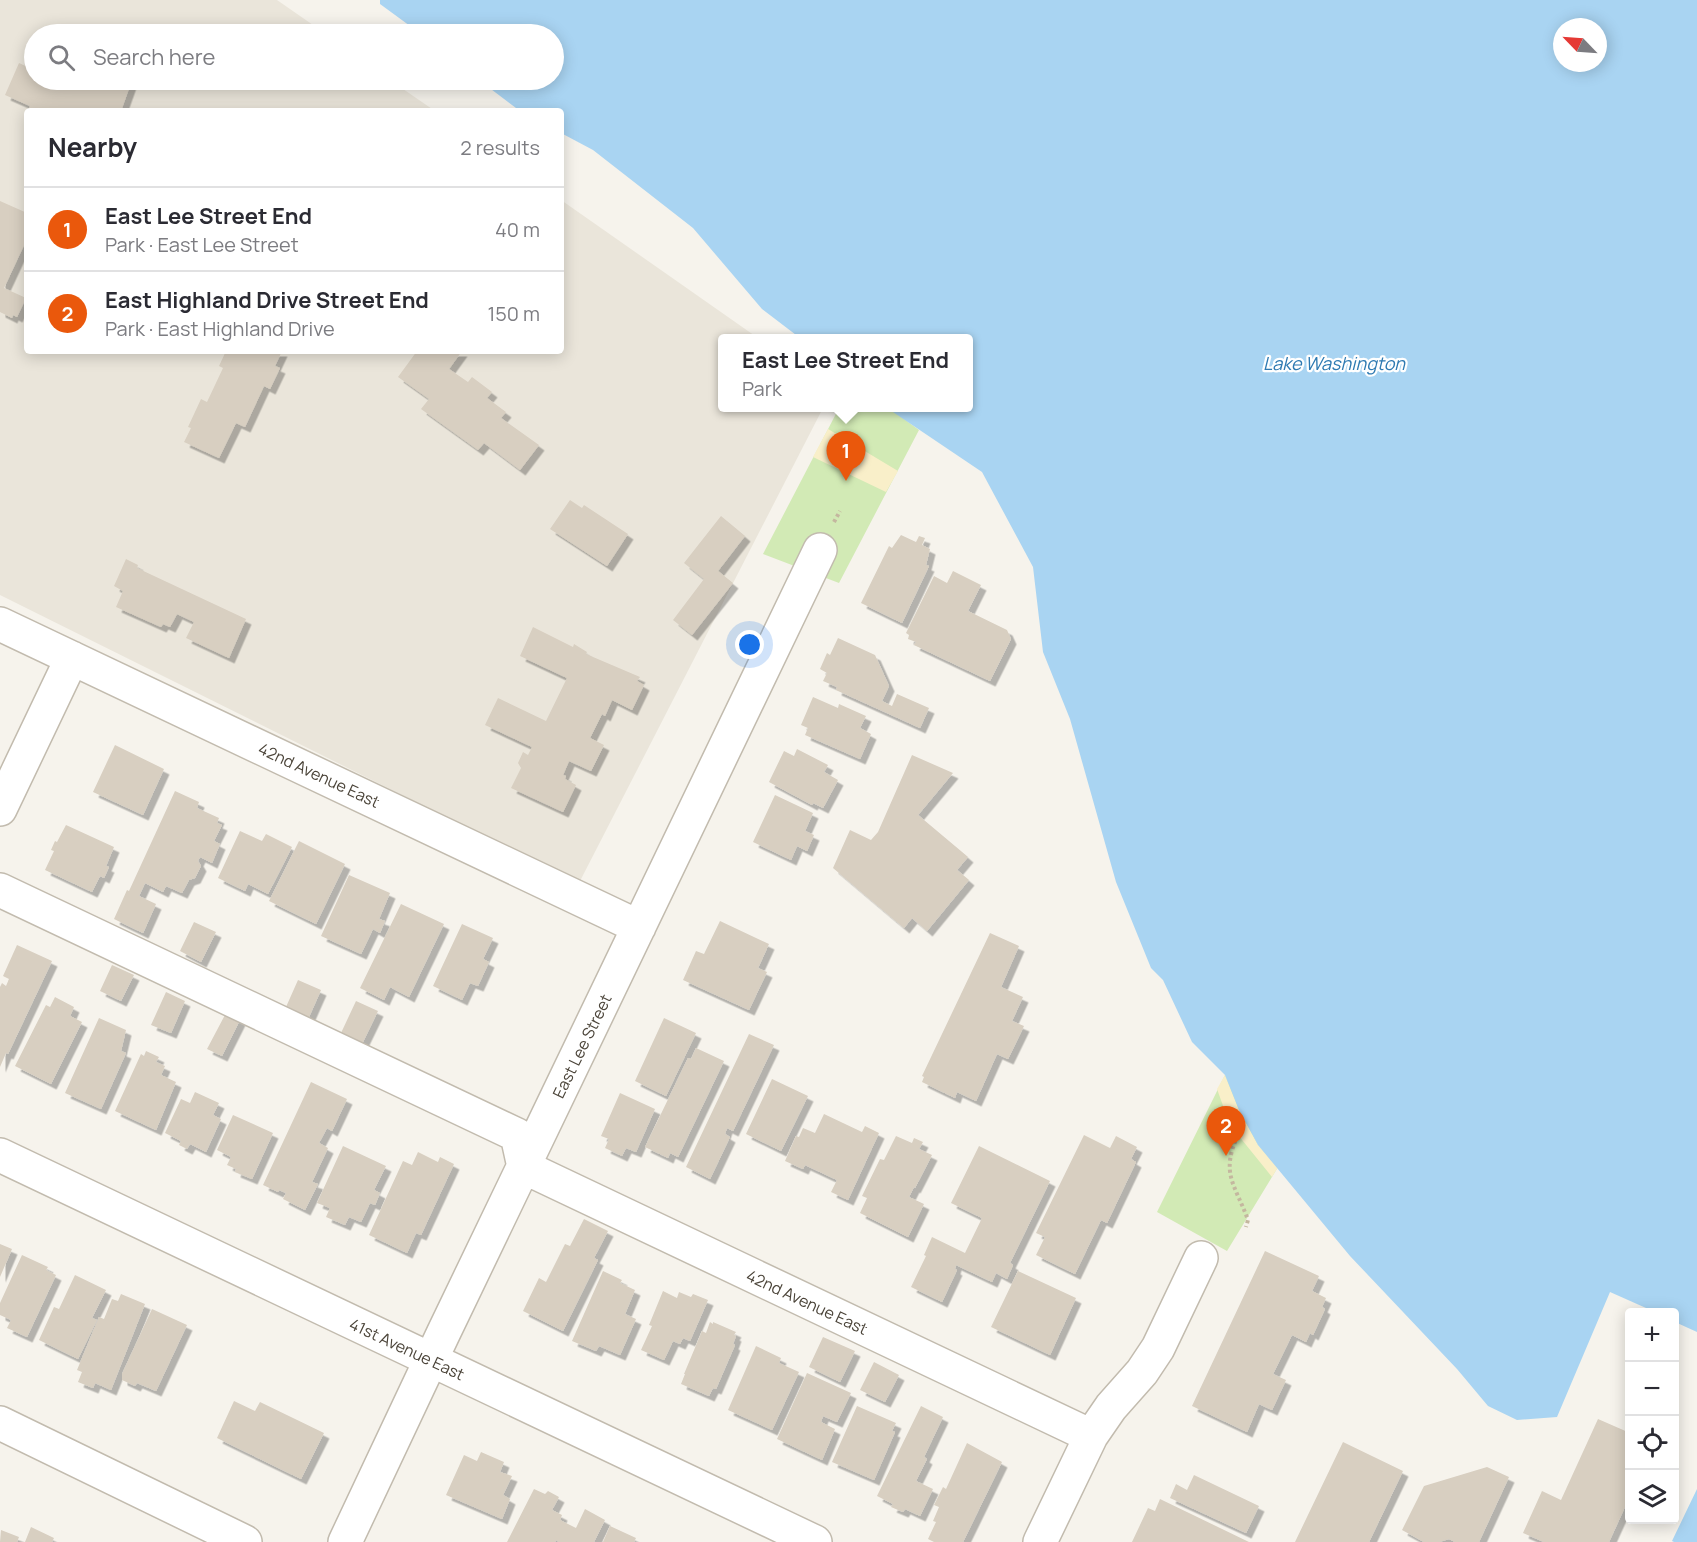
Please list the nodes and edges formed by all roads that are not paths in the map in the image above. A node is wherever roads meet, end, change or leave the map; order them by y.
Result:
1 (820, 550) dead end
2 (0, 624) edge
3 (72, 658) junction
4 (0, 809) edge
5 (0, 890) edge
6 (639, 927) junction
7 (0, 1155) edge
8 (524, 1167) junction
9 (1201, 1258) dead end
10 (430, 1360) junction
11 (0, 1423) edge
12 (1091, 1436) junction
13 (245, 1542) edge
14 (345, 1542) edge
15 (815, 1542) edge
16 (1040, 1542) edge

1 - 6 street, East Lee Street
2 - 3 street, 42nd Avenue East
3 - 4 street
3 - 6 street, 42nd Avenue East
5 - 8 street
6 - 8 street, East Lee Street
7 - 10 street, 41st Avenue East
8 - 10 street, East Lee Street
8 - 12 street, 42nd Avenue East
9 - 12 street
10 - 14 street, East Lee Street
10 - 15 street, 41st Avenue East
11 - 13 street
12 - 16 street

